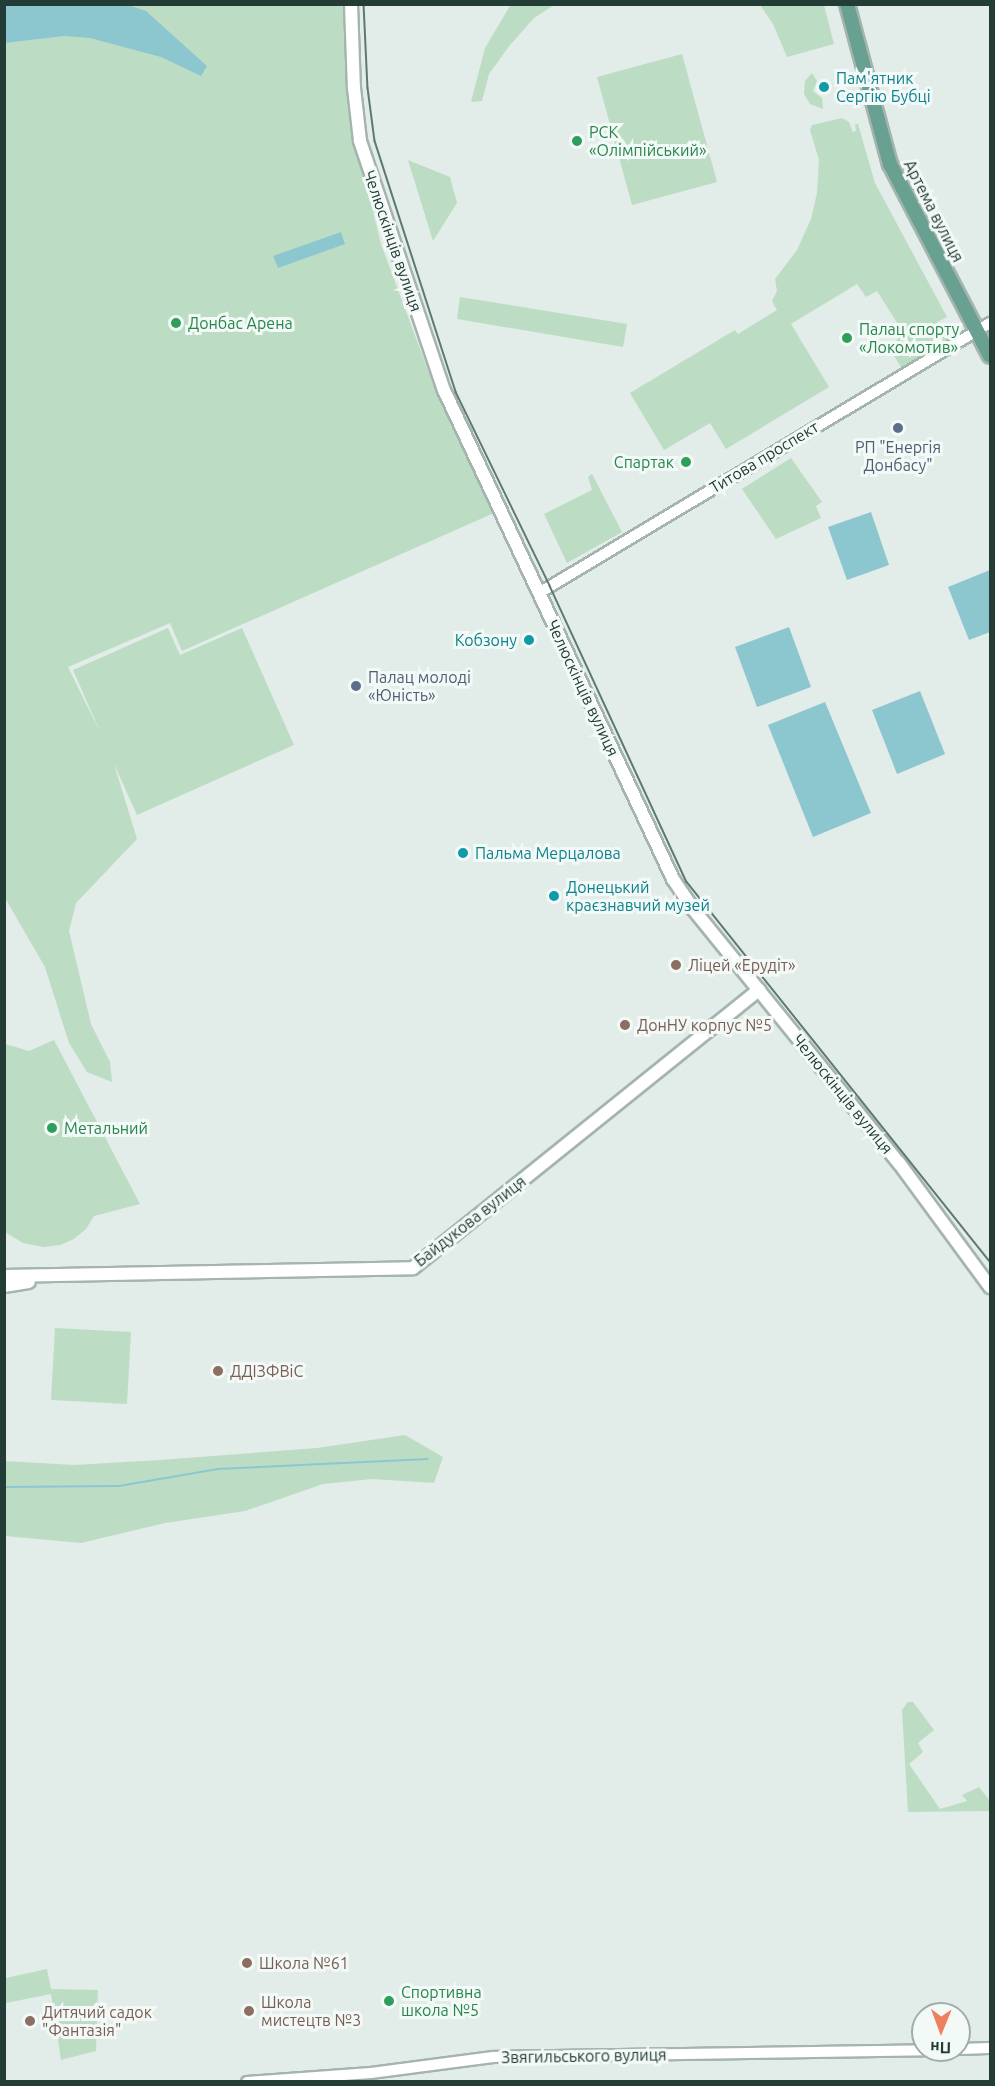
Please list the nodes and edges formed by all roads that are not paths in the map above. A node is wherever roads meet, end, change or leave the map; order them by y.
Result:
1 (351, 4) edge
2 (847, 4) edge
3 (990, 323) edge
4 (977, 330) junction
5 (990, 357) edge
6 (539, 593) junction
7 (759, 990) junction
8 (4, 1276) edge
9 (81, 1276) junction
10 (4, 1286) edge
11 (990, 1287) edge
12 (990, 2048) edge
13 (971, 2049) edge
14 (911, 2050) edge
15 (247, 2082) edge

1 - 6 main road, Челюскінців вулиця
2 - 4 main road, Артема вулиця
3 - 4 street, Титова проспект
4 - 5 main road, Артема вулиця
4 - 6 street, Титова проспект
6 - 7 main road, Челюскінців вулиця
7 - 9 main road, Байдукова вулиця
7 - 11 main road, Челюскінців вулиця
8 - 9 main road
9 - 10 main road
12 - 13 street
14 - 15 street, Звягильського вулиця

